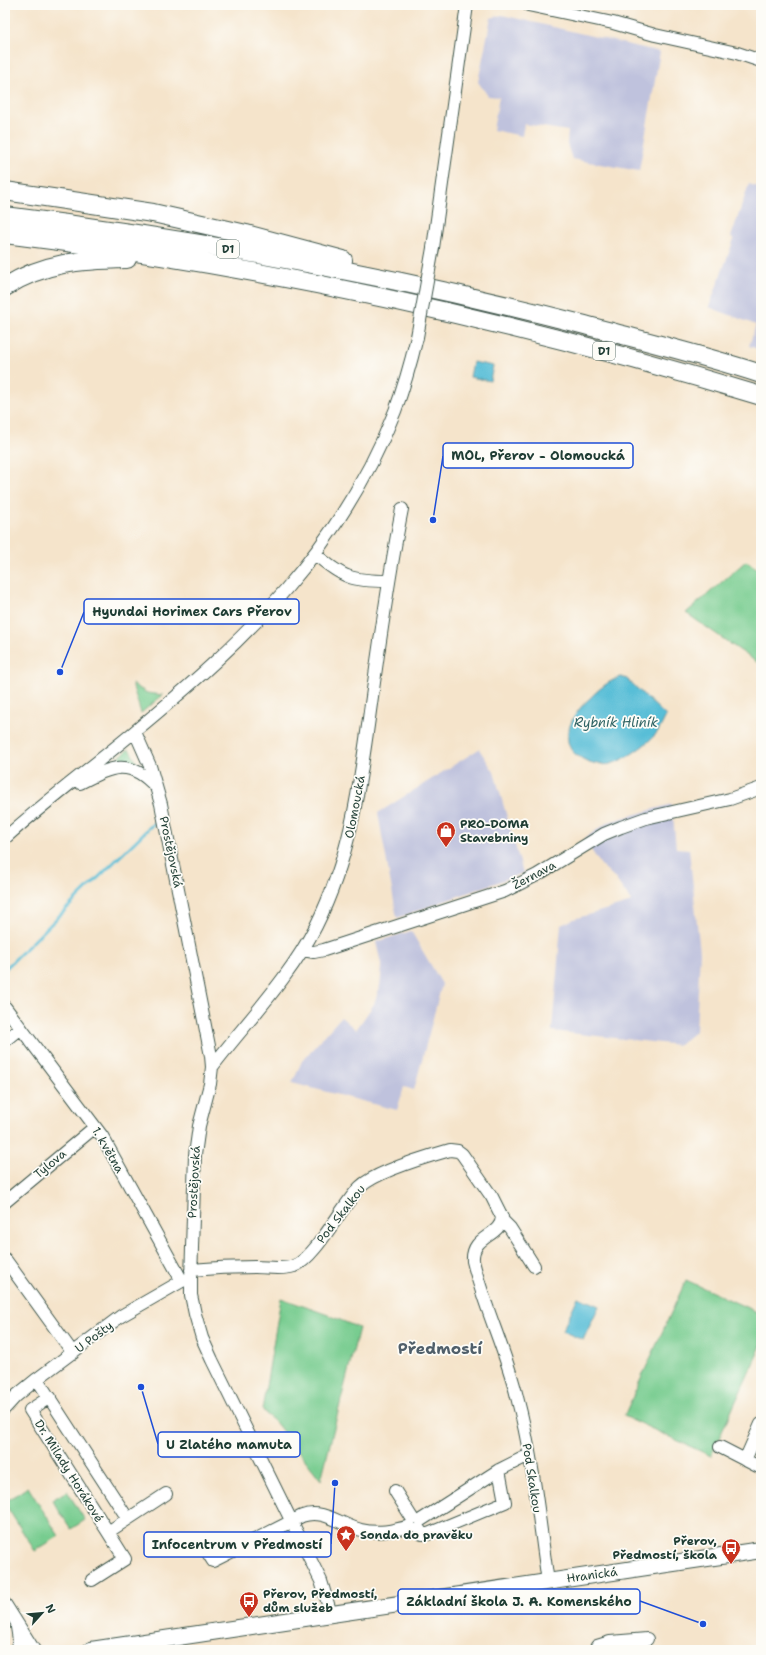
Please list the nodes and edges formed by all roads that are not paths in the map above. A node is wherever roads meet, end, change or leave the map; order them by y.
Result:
1 (467, 5) edge
2 (528, 5) edge
3 (761, 61) edge
4 (5, 191) edge
5 (5, 216) edge
6 (5, 234) edge
7 (184, 259) junction
8 (5, 287) edge
9 (449, 292) junction
10 (761, 374) edge
11 (761, 396) edge
12 (402, 509) dead end
13 (315, 554) junction
14 (388, 581) junction
15 (135, 732) junction
16 (157, 788) junction
17 (761, 788) edge
18 (56, 796) junction
19 (5, 838) edge
20 (303, 950) junction
21 (5, 1006) edge
22 (21, 1028) junction
23 (5, 1041) edge
24 (212, 1067) junction
25 (96, 1127) junction
26 (5, 1202) edge
27 (502, 1220) junction
28 (5, 1259) edge
29 (534, 1266) dead end
30 (188, 1276) junction
31 (73, 1353) junction
32 (38, 1379) junction
33 (50, 1397) junction
34 (5, 1408) edge
35 (761, 1424) edge
36 (757, 1446) edge
37 (720, 1447) dead end
38 (529, 1454) junction
39 (745, 1460) junction
40 (761, 1468) edge
41 (499, 1470) junction
42 (395, 1491) dead end
43 (166, 1494) dead end
44 (128, 1519) junction
45 (292, 1522) junction
46 (415, 1523) junction
47 (108, 1532) junction
48 (203, 1545) dead end
49 (761, 1550) edge
50 (92, 1580) dead end
51 (548, 1582) junction
52 (5, 1604) edge
53 (331, 1614) junction
54 (13, 1616) junction
55 (647, 1639) dead end
56 (16, 1650) edge
57 (34, 1650) edge
58 (91, 1650) edge
59 (595, 1650) edge

1 - 13 street, bridge
2 - 3 street
4 - 9 highway
5 - 9 highway, D1
6 - 7 highway, D1
7 - 8 highway
7 - 11 highway, D1
9 - 10 highway, D1
12 - 14 street, Olomoucká
13 - 14 street
13 - 15 street
14 - 20 street, Olomoucká
15 - 16 street, Prostějovská
15 - 18 street
16 - 18 street
16 - 24 street, Prostějovská
17 - 20 street, Žernava
18 - 19 street
20 - 24 street, Olomoucká
21 - 22 street, 1. května
22 - 23 street
22 - 25 street, 1. května
24 - 30 street, Prostějovská
25 - 26 street, Tylova
25 - 30 street, 1. května
27 - 29 street, Pod Skalkou
27 - 30 street, Pod Skalkou
27 - 38 street, Pod Skalkou
28 - 31 street
30 - 31 street, U Pošty
30 - 45 street, Prostějovská
31 - 32 street, U Pošty
32 - 33 street, Dr. Milady Horákové
32 - 34 street, U Pošty
33 - 44 street, Dr. Milady Horákové
33 - 47 street, Dr. Milady Horákové
35 - 36 street
36 - 39 street
37 - 39 street
38 - 41 street
38 - 51 street, Pod Skalkou
39 - 40 street
41 - 46 street
41 - 46 street
42 - 46 street
43 - 44 street, Dr. Milady Horákové
44 - 47 street, Dr. Milady Horákové
45 - 46 street
45 - 48 street
45 - 53 street, Prostějovská
47 - 50 street, Dr. Milady Horákové
49 - 51 main road, Hranická
51 - 53 main road, Hranická
52 - 54 street
53 - 58 main road, Hranická
54 - 56 street
54 - 57 street
55 - 59 street

